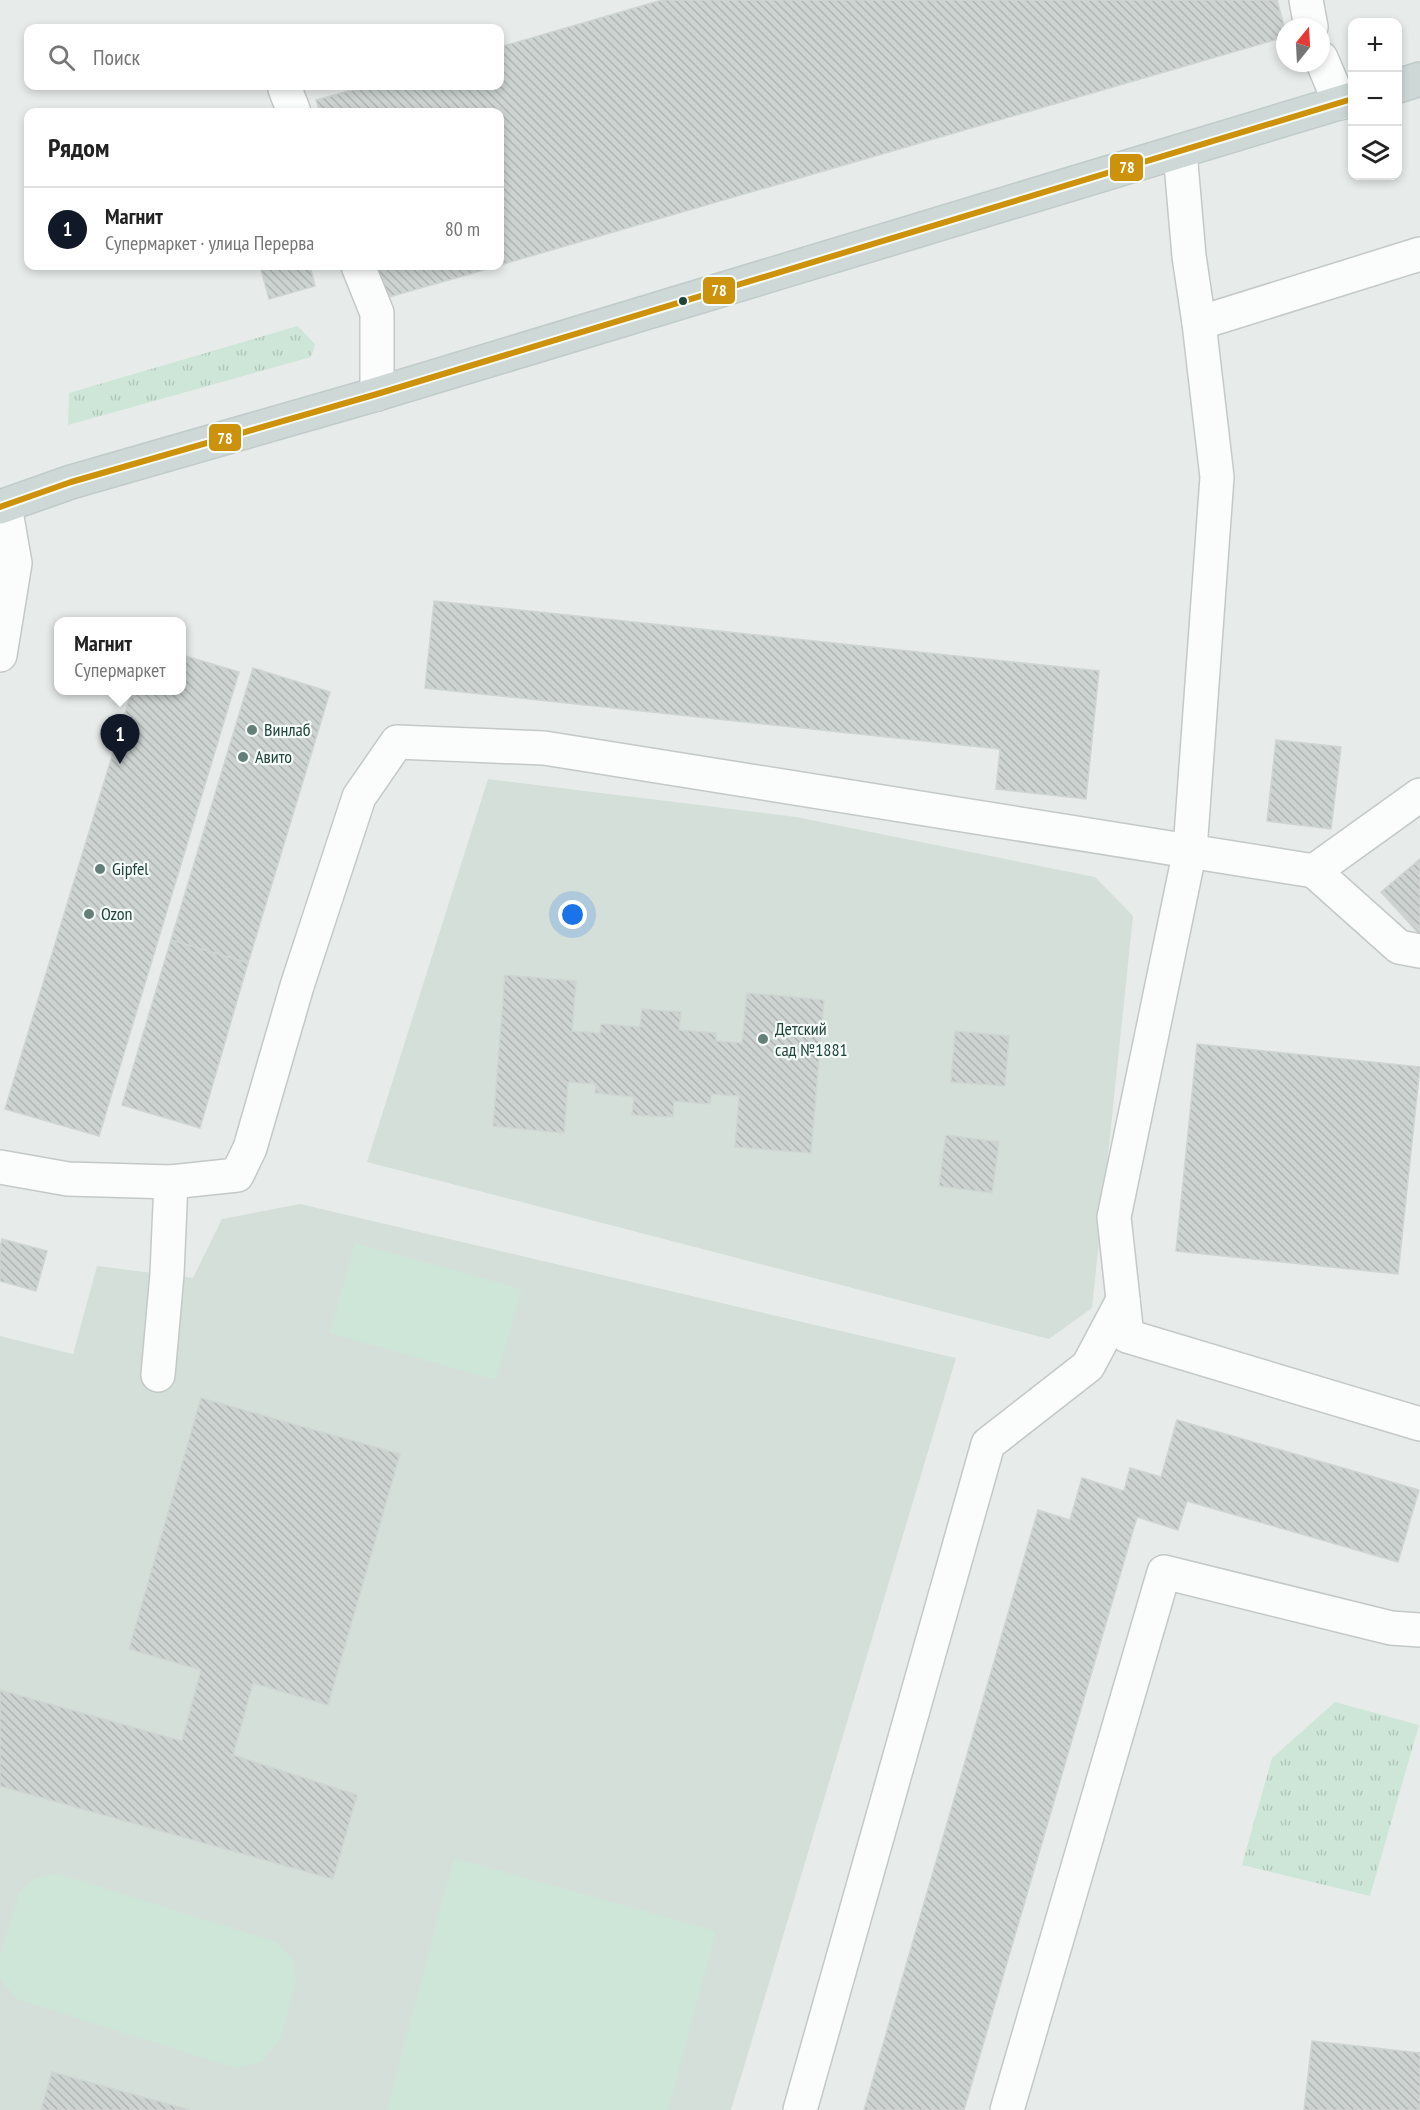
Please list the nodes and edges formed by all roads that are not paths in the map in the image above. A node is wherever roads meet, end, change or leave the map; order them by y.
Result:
1 (1306, 0) edge
2 (1309, 18) edge
3 (1329, 72) edge
4 (1420, 79) edge
5 (1402, 85) edge
6 (1346, 101) edge
7 (1180, 152) junction
8 (1420, 254) edge
9 (360, 270) edge
10 (1200, 323) junction
11 (377, 394) junction
12 (2, 506) edge
13 (3, 616) edge
14 (0, 655) edge
15 (1420, 795) edge
16 (1190, 850) junction
17 (1314, 871) junction
18 (1420, 951) edge
19 (0, 1167) edge
20 (171, 1182) junction
21 (1123, 1299) junction
22 (158, 1375) dead end
23 (1420, 1424) edge
24 (1420, 1630) edge
25 (800, 2110) edge
26 (1007, 2110) edge

1 - 2 lane
3 - 6 lane
4 - 5 main road
6 - 7 main road
7 - 10 lane
7 - 11 main road
8 - 10 lane
9 - 11 lane
10 - 16 lane
11 - 12 main road
12 - 13 lane
13 - 14 lane
15 - 17 lane
16 - 17 lane
16 - 20 lane
16 - 21 lane
17 - 18 lane
19 - 20 lane
20 - 22 lane
21 - 23 lane
21 - 25 lane
24 - 26 lane

